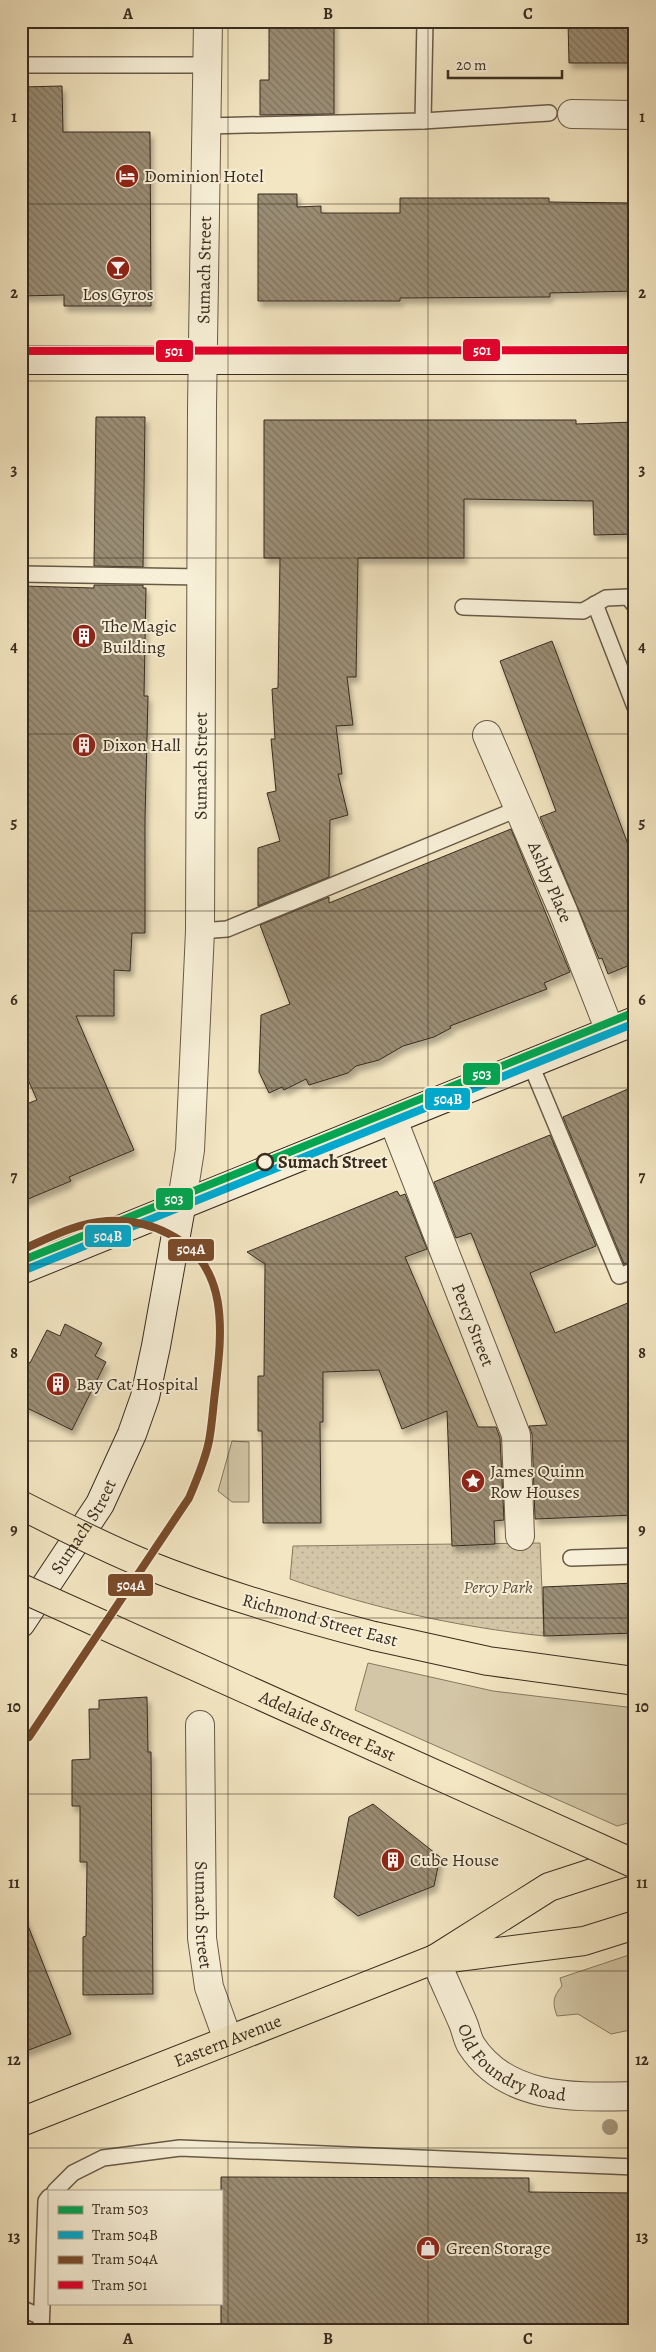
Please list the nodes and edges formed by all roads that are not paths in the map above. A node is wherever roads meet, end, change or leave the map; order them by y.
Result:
1 (208, 21) edge
2 (425, 21) edge
3 (21, 65) edge
4 (208, 65) junction
5 (560, 114) joint
6 (635, 115) edge
7 (423, 120) junction
8 (206, 126) junction
9 (21, 360) edge
10 (203, 360) junction
11 (635, 360) edge
12 (21, 574) edge
13 (202, 577) junction
14 (595, 604) junction
15 (635, 606) edge
16 (463, 607) dead end
17 (635, 707) edge
18 (487, 735) dead end
19 (520, 808) junction
20 (200, 931) junction
21 (635, 1022) edge
22 (610, 1031) junction
23 (531, 1065) junction
24 (393, 1120) junction
25 (181, 1207) junction
26 (21, 1270) edge
27 (635, 1270) edge
28 (21, 1505) edge
29 (520, 1536) dead end
30 (635, 1556) edge
31 (571, 1558) dead end
32 (21, 1588) edge
33 (21, 1623) edge
34 (635, 1680) edge
35 (200, 1725) dead end
36 (635, 1859) edge
37 (635, 1864) edge
38 (635, 1925) edge
39 (435, 1960) junction
40 (228, 2040) junction
41 (635, 2096) edge
42 (21, 2122) edge
43 (635, 2167) edge
44 (56, 2190) edge
45 (48, 2198) edge
46 (21, 2308) edge
47 (41, 2324) edge

1 - 4 street, Sumach Street
2 - 7 lane
3 - 4 lane
4 - 8 street, Sumach Street
5 - 6 street
5 - 7 lane
7 - 8 lane
8 - 10 street, Sumach Street
9 - 10 street
10 - 11 street
10 - 13 street, Sumach Street
12 - 13 lane
13 - 20 street, Sumach Street
14 - 15 lane
14 - 16 lane
14 - 17 lane
18 - 19 street, Ashby Place
19 - 20 lane
19 - 22 street, Ashby Place
20 - 25 street, Sumach Street
21 - 22 street
22 - 23 street
23 - 24 street
23 - 27 lane
24 - 25 street
24 - 29 street, Percy Street
25 - 26 street
25 - 33 street, Sumach Street
28 - 34 main road, Richmond Street East, bridge
30 - 31 lane
32 - 37 main road, Adelaide Street East, bridge
35 - 40 street, Sumach Street
36 - 39 main road, Eastern Avenue
38 - 39 main road, Eastern Avenue
39 - 40 main road, Eastern Avenue
39 - 41 street, Old Foundry Road
40 - 42 main road, Eastern Avenue
43 - 44 lane
45 - 47 lane
46 - 47 lane

